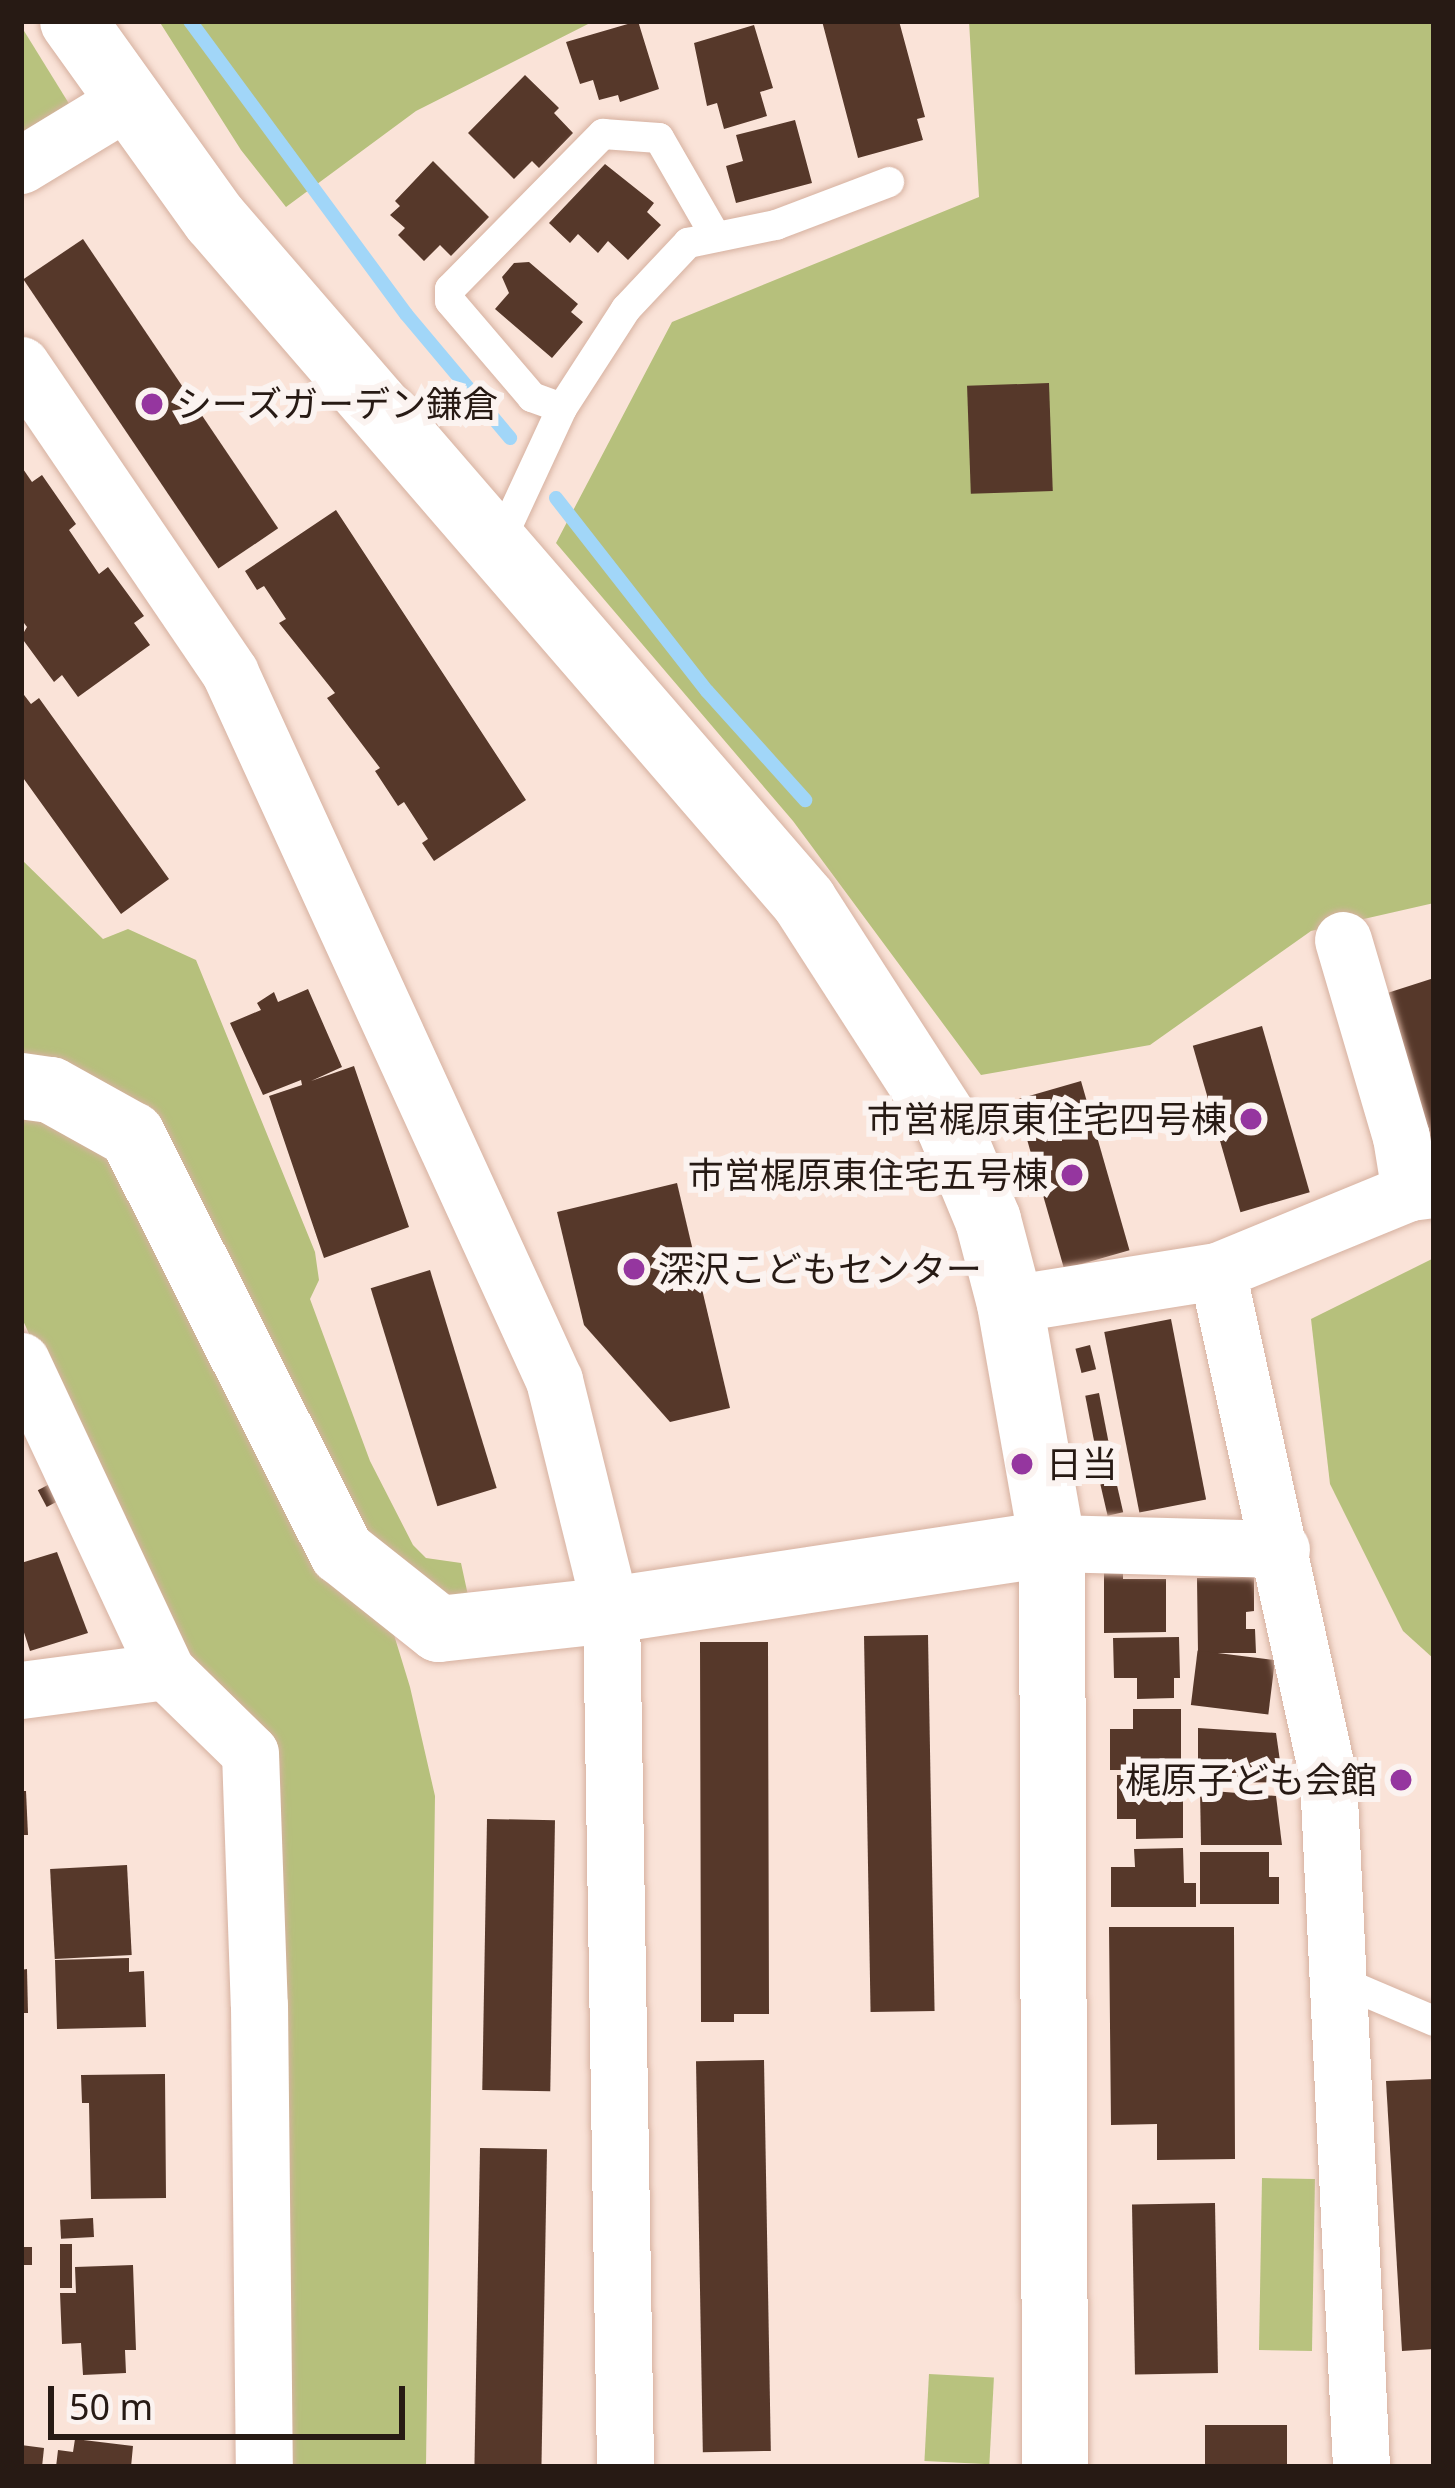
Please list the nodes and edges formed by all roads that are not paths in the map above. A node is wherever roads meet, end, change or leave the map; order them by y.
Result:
1 (73, 21) edge
2 (128, 100) junction
3 (21, 165) edge
4 (889, 182) dead end
5 (716, 238) junction
6 (21, 364) edge
7 (562, 408) junction
8 (498, 547) junction
9 (1342, 940) dead end
10 (21, 1086) edge
11 (1422, 1190) edge
12 (1217, 1271) junction
13 (1010, 1304) junction
14 (21, 1361) edge
15 (1052, 1544) junction
16 (1281, 1549) junction
17 (611, 1610) junction
18 (166, 1671) junction
19 (21, 1690) edge
20 (1335, 1979) junction
21 (1434, 2021) edge
22 (264, 2467) edge
23 (625, 2467) edge
24 (1055, 2467) edge
25 (1361, 2467) edge

1 - 2 street
2 - 3 street
2 - 8 street
4 - 5 lane
5 - 7 lane
5 - 7 lane
6 - 17 street
7 - 8 lane
8 - 13 street
9 - 11 street
10 - 17 street
11 - 12 street
12 - 13 street
12 - 16 street
13 - 15 street
14 - 18 street
15 - 16 street
15 - 17 street
15 - 24 street
16 - 20 street
17 - 23 street
18 - 19 street
18 - 22 street
20 - 21 lane
20 - 25 street

